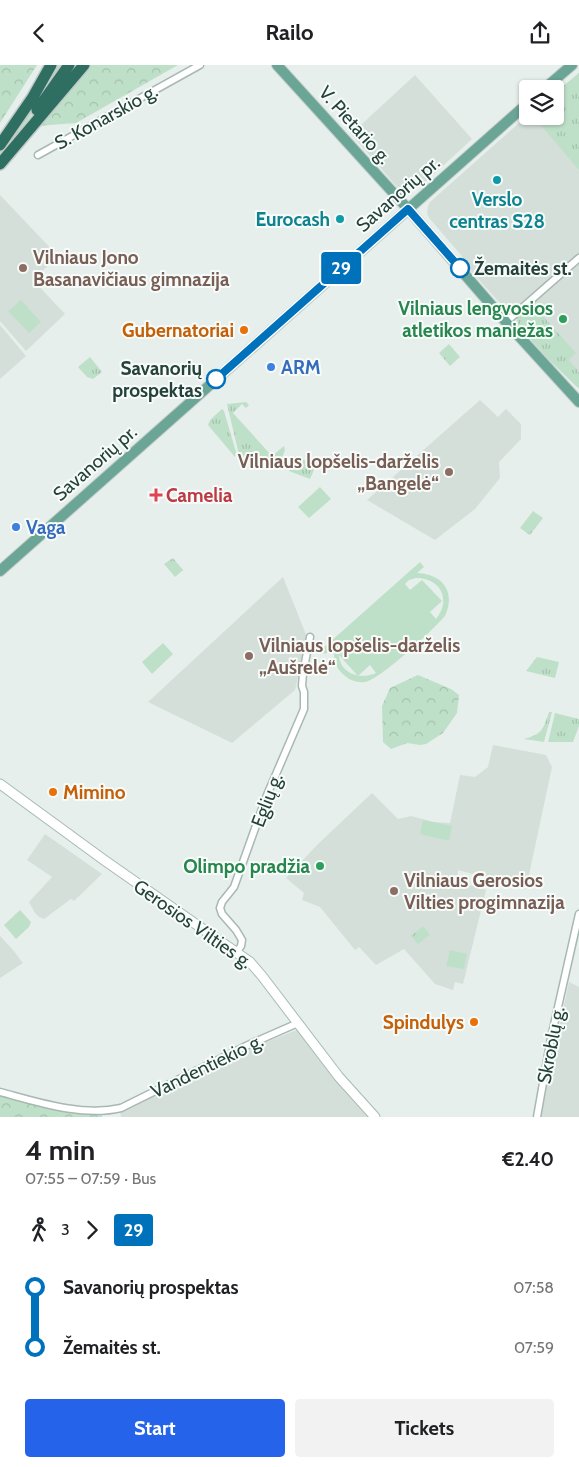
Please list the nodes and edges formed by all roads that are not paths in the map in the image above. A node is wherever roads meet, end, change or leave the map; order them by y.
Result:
1 (51, 65) edge
2 (69, 65) edge
3 (84, 65) edge
4 (200, 65) edge
5 (277, 65) edge
6 (572, 65) edge
7 (554, 80) edge
8 (519, 111) edge
9 (0, 145) edge
10 (38, 155) dead end
11 (0, 163) edge
12 (408, 209) junction
13 (579, 259) edge
14 (506, 322) junction
15 (579, 402) edge
16 (0, 571) edge
17 (310, 637) dead end
18 (0, 784) edge
19 (579, 914) edge
20 (236, 953) junction
21 (298, 1023) junction
22 (0, 1091) edge
23 (375, 1117) edge
24 (536, 1117) edge

1 - 9 highway
2 - 11 highway
3 - 11 highway
4 - 10 street, S. Konarskio g.
5 - 12 main road, V. Pietario g.
6 - 7 main road
8 - 12 main road, Savanorių pr.
12 - 14 main road, V. Pietario g.
12 - 16 main road, Savanorių pr.
13 - 14 street
14 - 15 main road, V. Pietario g.
17 - 20 street, Eglių g.
18 - 20 main road, Gerosios Vilties g.
19 - 24 street, Skroblų g.
20 - 21 main road, Gerosios Vilties g.
21 - 22 street, Vandentiekio g.
21 - 23 main road, Gerosios Vilties g.

